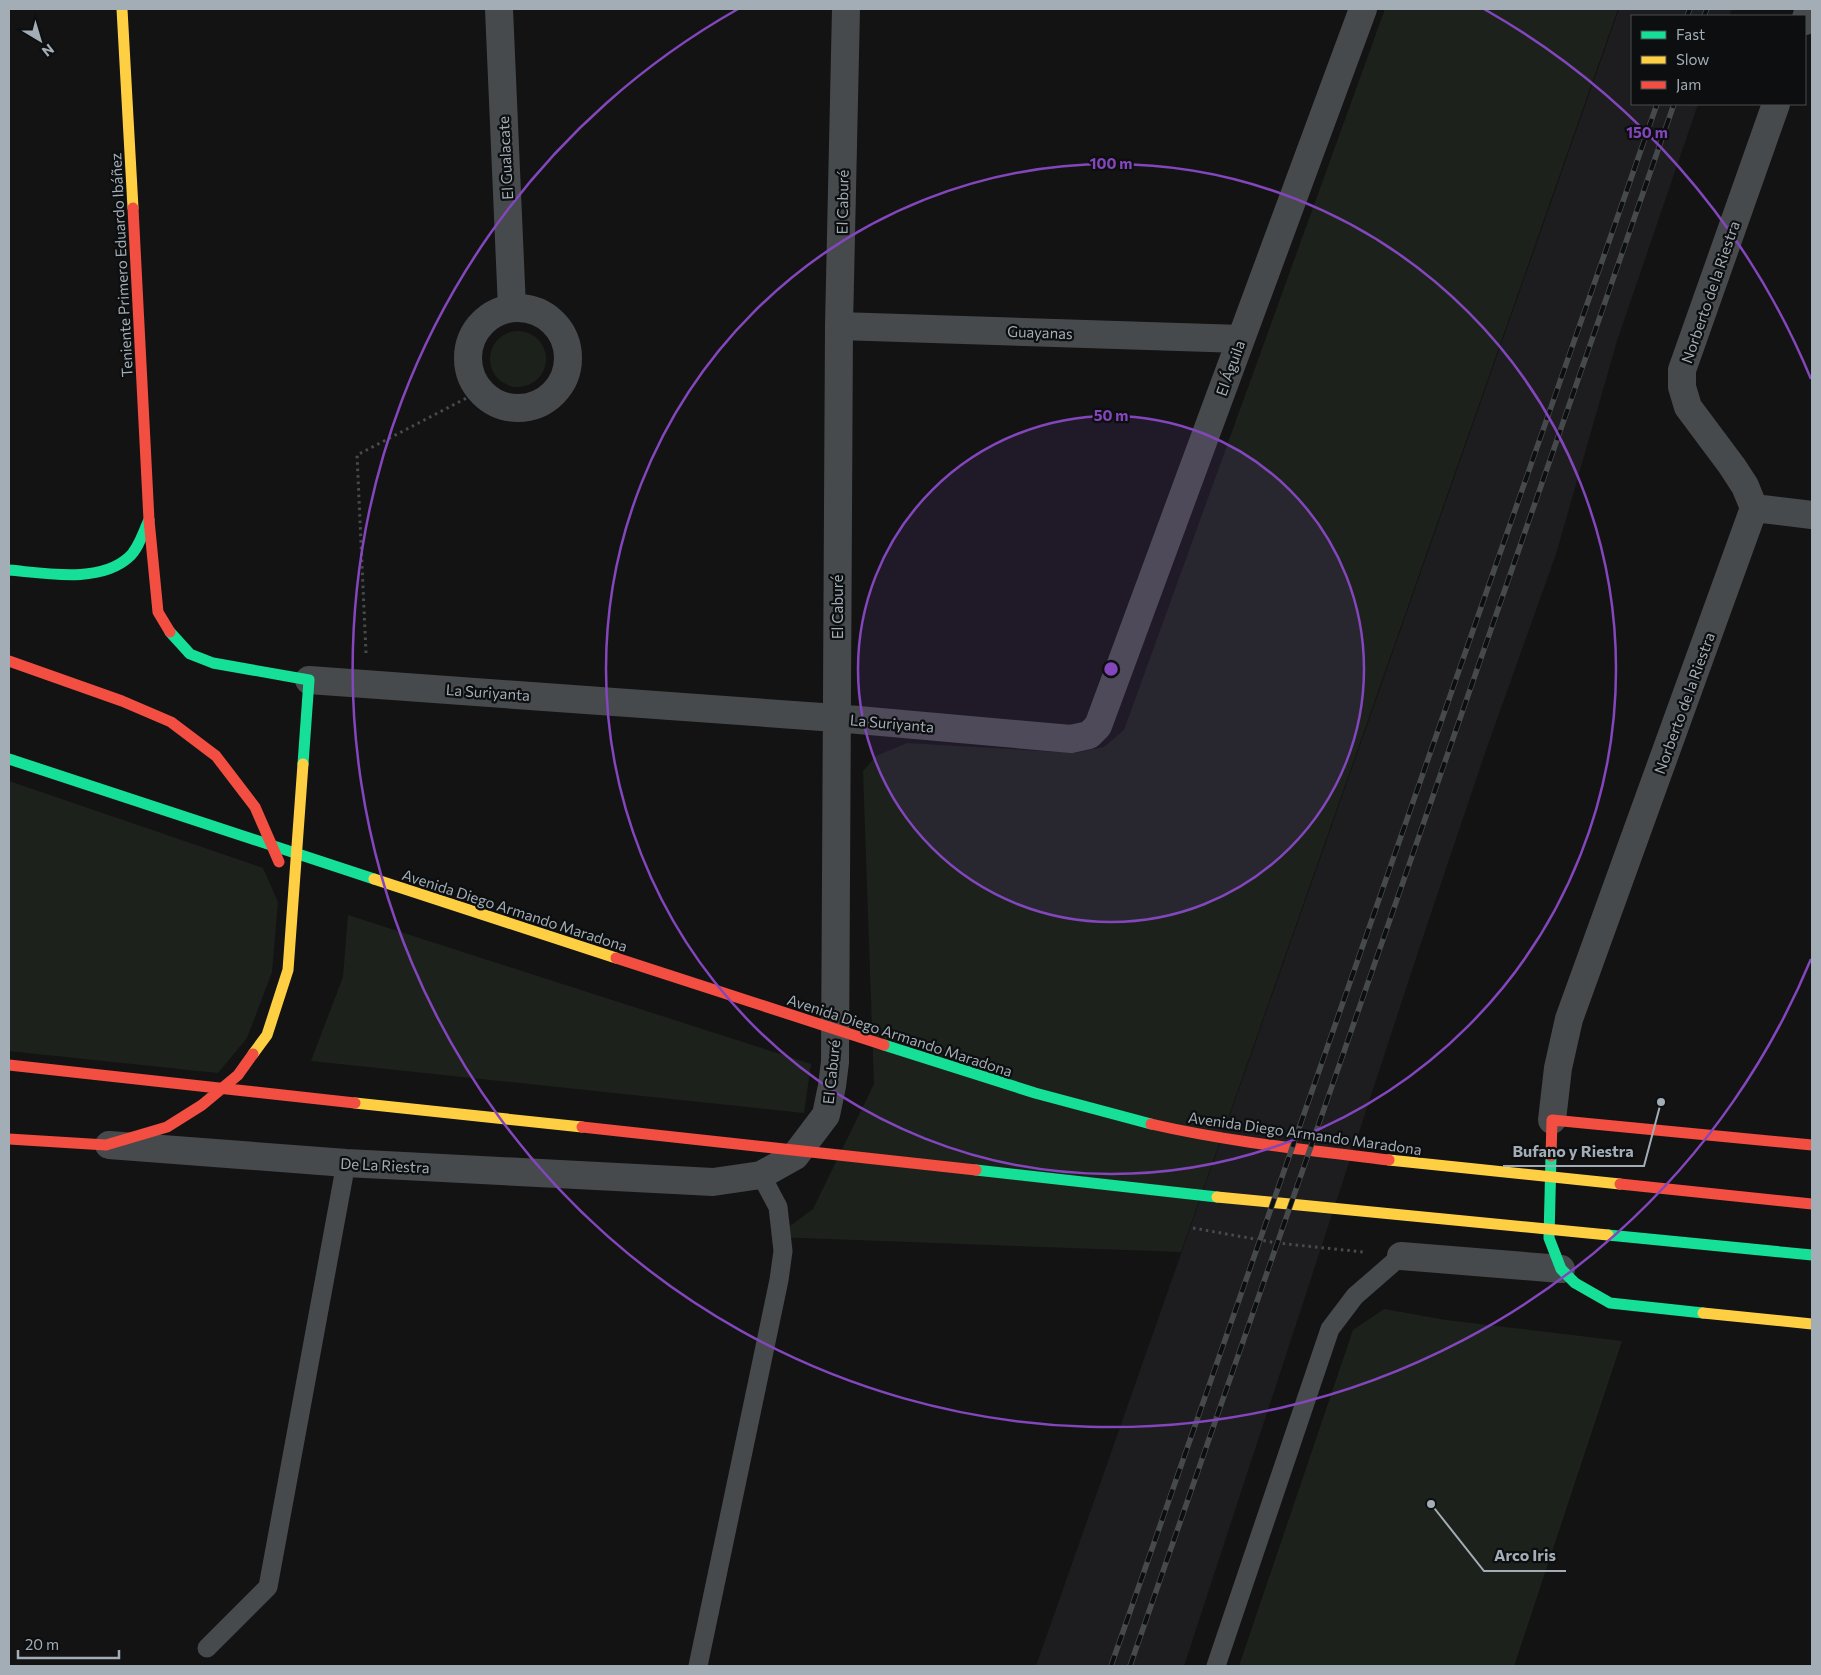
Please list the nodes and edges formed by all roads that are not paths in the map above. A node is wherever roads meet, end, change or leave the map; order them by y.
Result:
1 (122, 9) edge
2 (499, 9) edge
3 (846, 9) edge
4 (1362, 9) edge
5 (1776, 105) edge
6 (512, 308) junction
7 (839, 326) junction
8 (1241, 339) junction
9 (1754, 508) junction
10 (1812, 515) edge
11 (149, 520) junction
12 (9, 570) edge
13 (9, 661) edge
14 (309, 680) junction
15 (836, 718) junction
16 (1098, 726) joint
17 (9, 759) edge
18 (294, 901) junction
19 (9, 1065) edge
20 (1552, 1120) junction
21 (9, 1140) edge
22 (106, 1145) junction
23 (1812, 1145) edge
24 (346, 1163) junction
25 (761, 1175) junction
26 (1812, 1204) edge
27 (1812, 1255) edge
28 (1401, 1256) joint
29 (1561, 1269) junction
30 (1812, 1324) edge
31 (207, 1648) dead end
32 (698, 1666) edge
33 (1216, 1666) edge

1 - 11 main road, Teniente Primero Eduardo Ibáñez
2 - 6 street, El Gualacate
3 - 7 street, El Caburé
4 - 8 street, El Águila
5 - 9 street, Norberto de la Riestra
6 - 6 street
7 - 8 street, Guayanas
7 - 15 street, El Caburé
8 - 16 street, El Águila
9 - 10 street
9 - 20 street, Norberto de la Riestra
11 - 12 main road
11 - 14 main road, La Suriyanta
13 - 18 main road
14 - 15 street, La Suriyanta
14 - 18 main road
15 - 16 street, La Suriyanta
15 - 25 street, El Caburé
17 - 26 main road, Avenida Diego Armando Maradona
18 - 22 main road
19 - 27 main road
20 - 23 main road
20 - 29 main road, Norberto de la Riestra
21 - 22 main road, De La Riestra
22 - 24 street, De La Riestra
24 - 25 street, De La Riestra
24 - 31 lane
25 - 32 lane
28 - 29 street
28 - 33 lane
29 - 30 main road, Norberto de la Riestra

